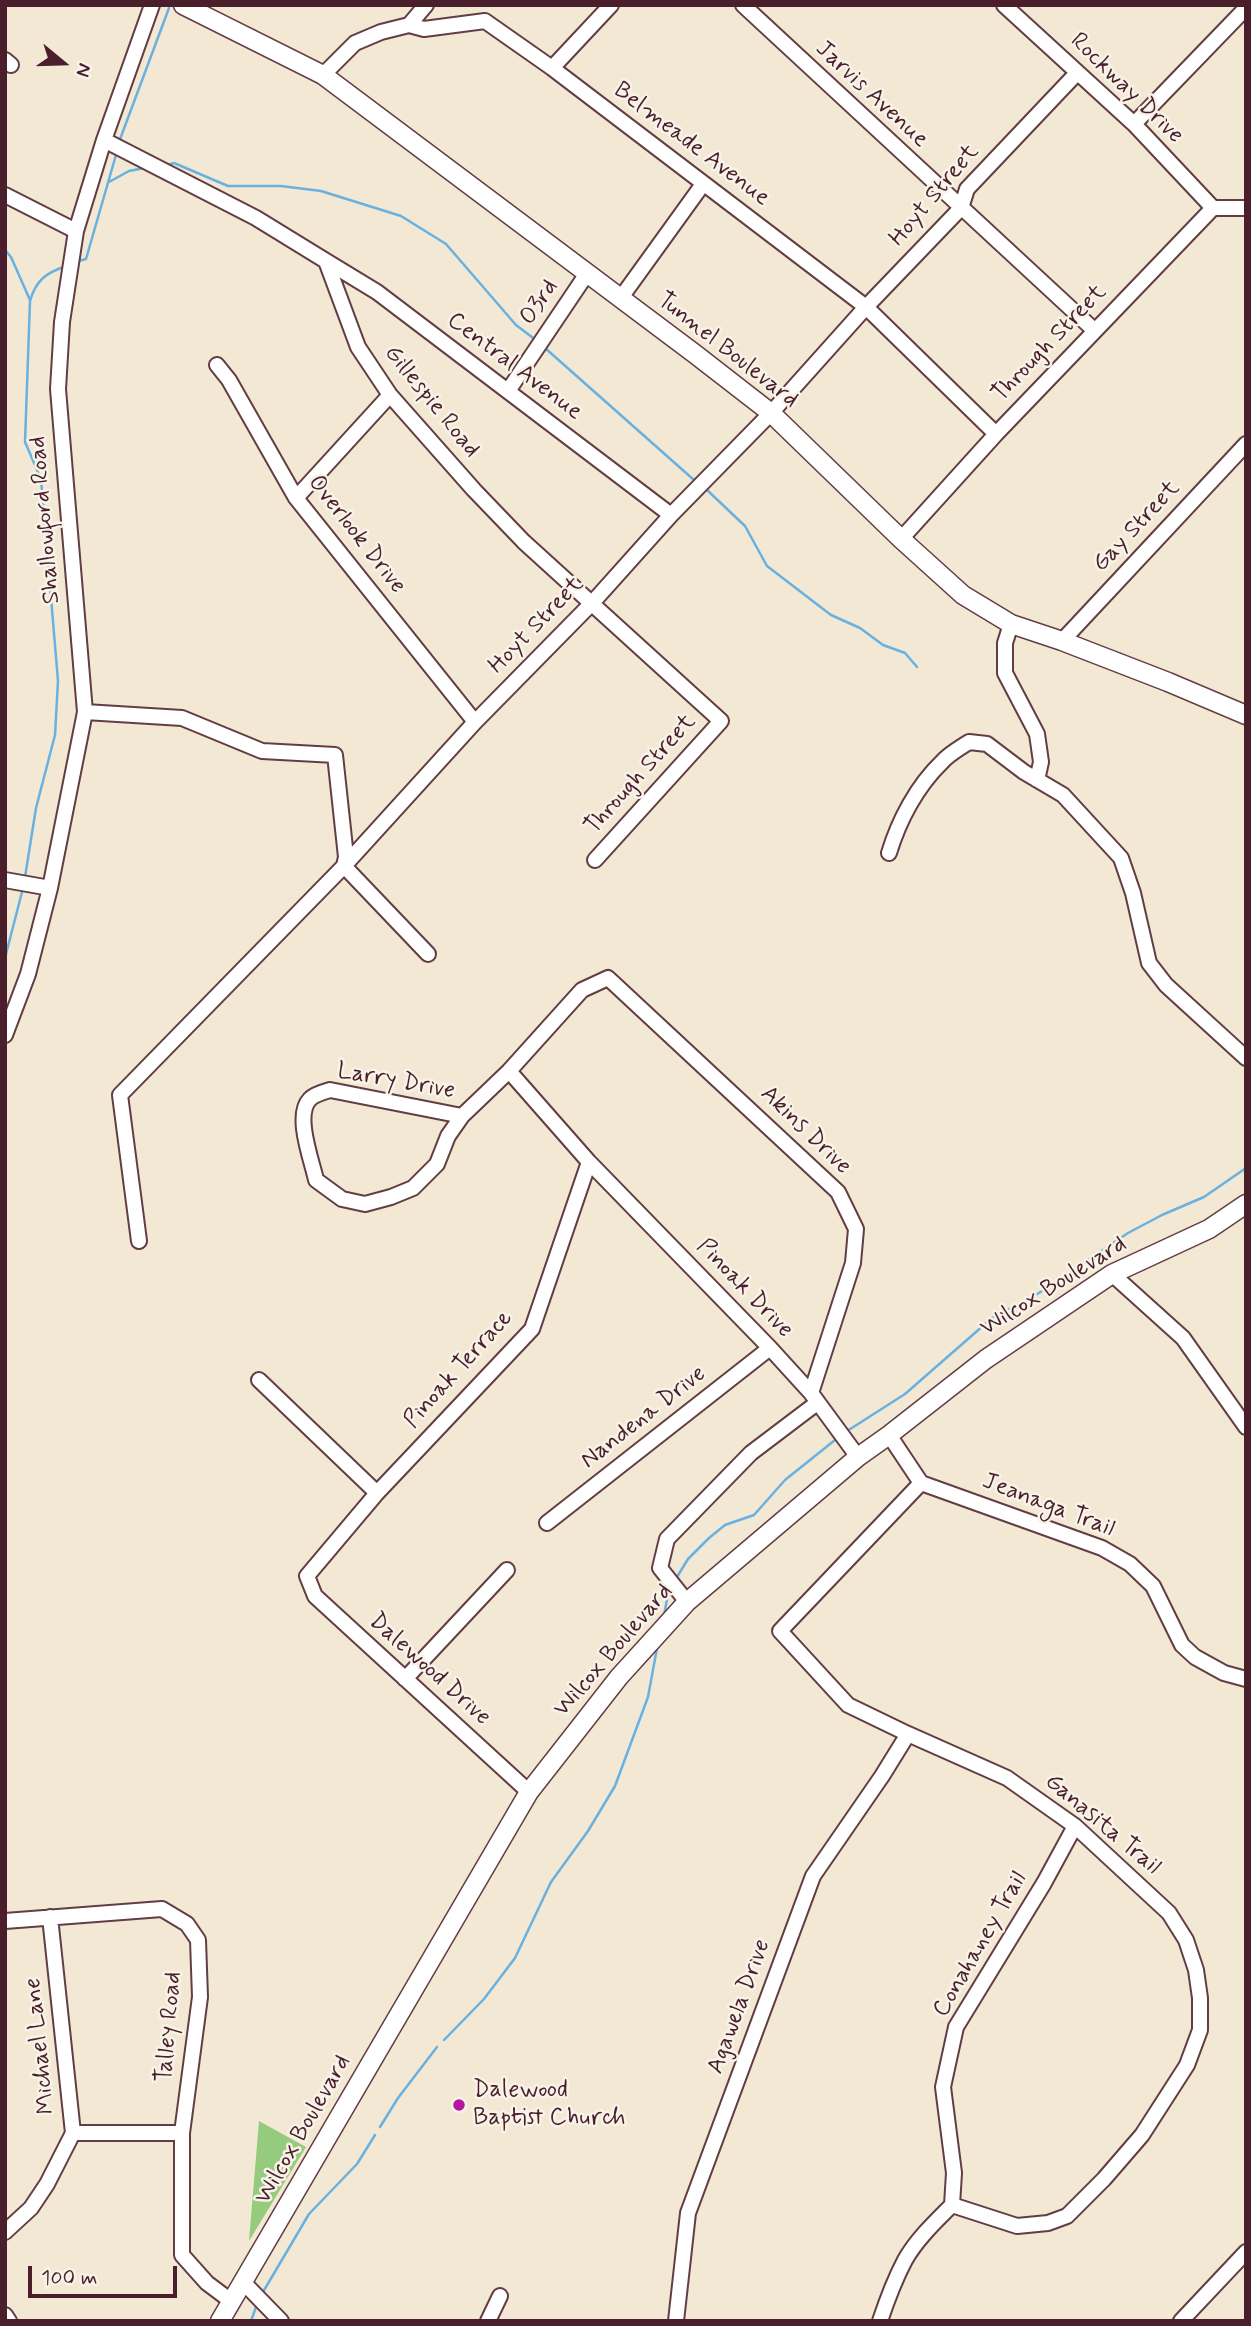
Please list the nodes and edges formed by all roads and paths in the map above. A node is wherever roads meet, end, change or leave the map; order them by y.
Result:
1 (152, 5) edge
2 (183, 5) edge
3 (426, 5) edge
4 (611, 5) edge
5 (743, 5) edge
6 (1004, 5) edge
7 (1246, 8) edge
8 (409, 25) junction
9 (552, 68) junction
10 (1077, 73) junction
11 (323, 75) junction
12 (1134, 124) junction
13 (104, 140) junction
14 (703, 184) junction
15 (5, 195) edge
16 (961, 208) junction
17 (1213, 208) junction
18 (1246, 208) edge
19 (76, 231) junction
20 (326, 261) junction
21 (586, 275) junction
22 (620, 299) junction
23 (866, 307) junction
24 (1094, 330) junction
25 (218, 365) dead end
26 (508, 391) junction
27 (390, 395) junction
28 (771, 413) junction
29 (996, 434) junction
30 (1246, 444) edge
31 (296, 498) junction
32 (671, 515) junction
33 (901, 539) junction
34 (593, 602) junction
35 (1011, 624) junction
36 (1062, 641) junction
37 (85, 712) junction
38 (1246, 715) edge
39 (721, 721) joint
40 (475, 722) junction
41 (1030, 776) junction
42 (890, 853) dead end
43 (596, 860) dead end
44 (344, 866) junction
45 (5, 880) edge
46 (50, 888) junction
47 (428, 954) dead end
48 (582, 990) joint
49 (5, 1035) edge
50 (1246, 1058) edge
51 (509, 1071) junction
52 (462, 1116) junction
53 (589, 1162) junction
54 (1246, 1204) edge
55 (139, 1241) dead end
56 (1112, 1274) junction
57 (770, 1348) junction
58 (259, 1380) dead end
59 (814, 1398) junction
60 (1246, 1427) edge
61 (889, 1435) junction
62 (858, 1457) junction
63 (920, 1483) junction
64 (377, 1493) junction
65 (547, 1524) dead end
66 (507, 1570) dead end
67 (307, 1576) joint
68 (687, 1602) junction
69 (405, 1679) junction
70 (1246, 1679) edge
71 (908, 1734) junction
72 (529, 1792) junction
73 (1075, 1826) junction
74 (50, 1917) junction
75 (5, 1921) edge
76 (73, 2133) junction
77 (182, 2133) junction
78 (952, 2205) junction
79 (5, 2232) edge
80 (1246, 2252) edge
81 (244, 2283) junction
82 (500, 2297) dead end
83 (231, 2301) junction
84 (5, 2315) edge
85 (9, 2321) edge
86 (220, 2321) edge
87 (281, 2321) edge
88 (488, 2321) edge
89 (676, 2321) edge
90 (880, 2321) edge
91 (1181, 2321) edge

1 - 13 street, Shallowford Road
2 - 11 main road, Tunnel Boulevard
3 - 8 street
4 - 9 street
5 - 16 street, Jarvis Avenue
6 - 10 street, Rockway Drive
7 - 12 street
8 - 9 street, Belmeade Avenue
8 - 11 street, Belmeade Avenue
9 - 14 street, Belmeade Avenue
10 - 12 street, Rockway Drive
10 - 16 street, Hoyt Street
11 - 21 main road, Tunnel Boulevard
12 - 17 street, Rockway Drive
13 - 19 street, Shallowford Road
13 - 20 street
14 - 22 street
14 - 23 street, Belmeade Avenue
15 - 19 street
16 - 23 street, Hoyt Street
16 - 24 street, Jarvis Avenue
17 - 18 street
17 - 24 street, Through Street
19 - 37 street, Shallowford Road
20 - 26 street, Central Avenue
20 - 27 street, Gillespie Road
21 - 22 main road, Tunnel Boulevard
21 - 26 street, O3rd
22 - 28 main road, Tunnel Boulevard
23 - 28 street, Hoyt Street
23 - 29 street, Belmeade Avenue
24 - 29 street, Through Street
25 - 31 street, Overlook Drive
26 - 32 street, Central Avenue
27 - 31 street
27 - 34 street, Gillespie Road
28 - 32 street, Hoyt Street
28 - 33 main road, Tunnel Boulevard
29 - 33 street, Through Street
30 - 36 street, Gay Street
31 - 40 street, Overlook Drive
32 - 34 street, Hoyt Street
33 - 35 main road, Tunnel Boulevard
34 - 39 street, Gillespie Road
34 - 40 street, Hoyt Street
35 - 36 main road, Tunnel Boulevard
35 - 41 street
36 - 38 main road, Tunnel Boulevard
37 - 44 street
37 - 46 street, Shallowford Road
39 - 43 street, Through Street
40 - 44 street, Hoyt Street
41 - 42 street
41 - 50 street
44 - 47 street
44 - 55 street, Hoyt Street
45 - 46 street
46 - 49 street, Shallowford Road
48 - 51 street, Larry Drive
48 - 59 street, Akins Drive
51 - 52 street, Larry Drive
51 - 53 street, Pinoak Drive
52 - 52 street, Larry Drive
53 - 57 street, Pinoak Drive
53 - 64 street, Pinoak Terrace
54 - 56 main road, Wilcox Boulevard
56 - 60 street
56 - 61 main road, Wilcox Boulevard
57 - 59 street, Pinoak Drive
57 - 65 street, Nandena Drive
58 - 64 street
59 - 62 street, Pinoak Drive
59 - 68 street
61 - 62 main road, Wilcox Boulevard
61 - 63 street
62 - 68 main road, Wilcox Boulevard
63 - 70 street, Jeanaga Trail
63 - 71 street, Ganasita Trail
64 - 67 street, Pinoak Terrace
66 - 69 street
67 - 69 street, Dalewood Drive
68 - 72 main road, Wilcox Boulevard
69 - 72 street, Dalewood Drive
71 - 73 street, Ganasita Trail
71 - 89 street, Agawela Drive
72 - 81 main road, Wilcox Boulevard
73 - 78 street, Conahaney Trail
73 - 78 street, Ganasita Trail
74 - 75 street, Talley Road
74 - 76 street, Michael Lane
74 - 77 street, Talley Road
76 - 77 street
76 - 79 street, Michael Lane
77 - 83 street, Talley Road
78 - 90 street
80 - 91 street
81 - 83 main road, Wilcox Boulevard
81 - 87 street
82 - 88 street
83 - 86 main road, Wilcox Boulevard
84 - 85 street

